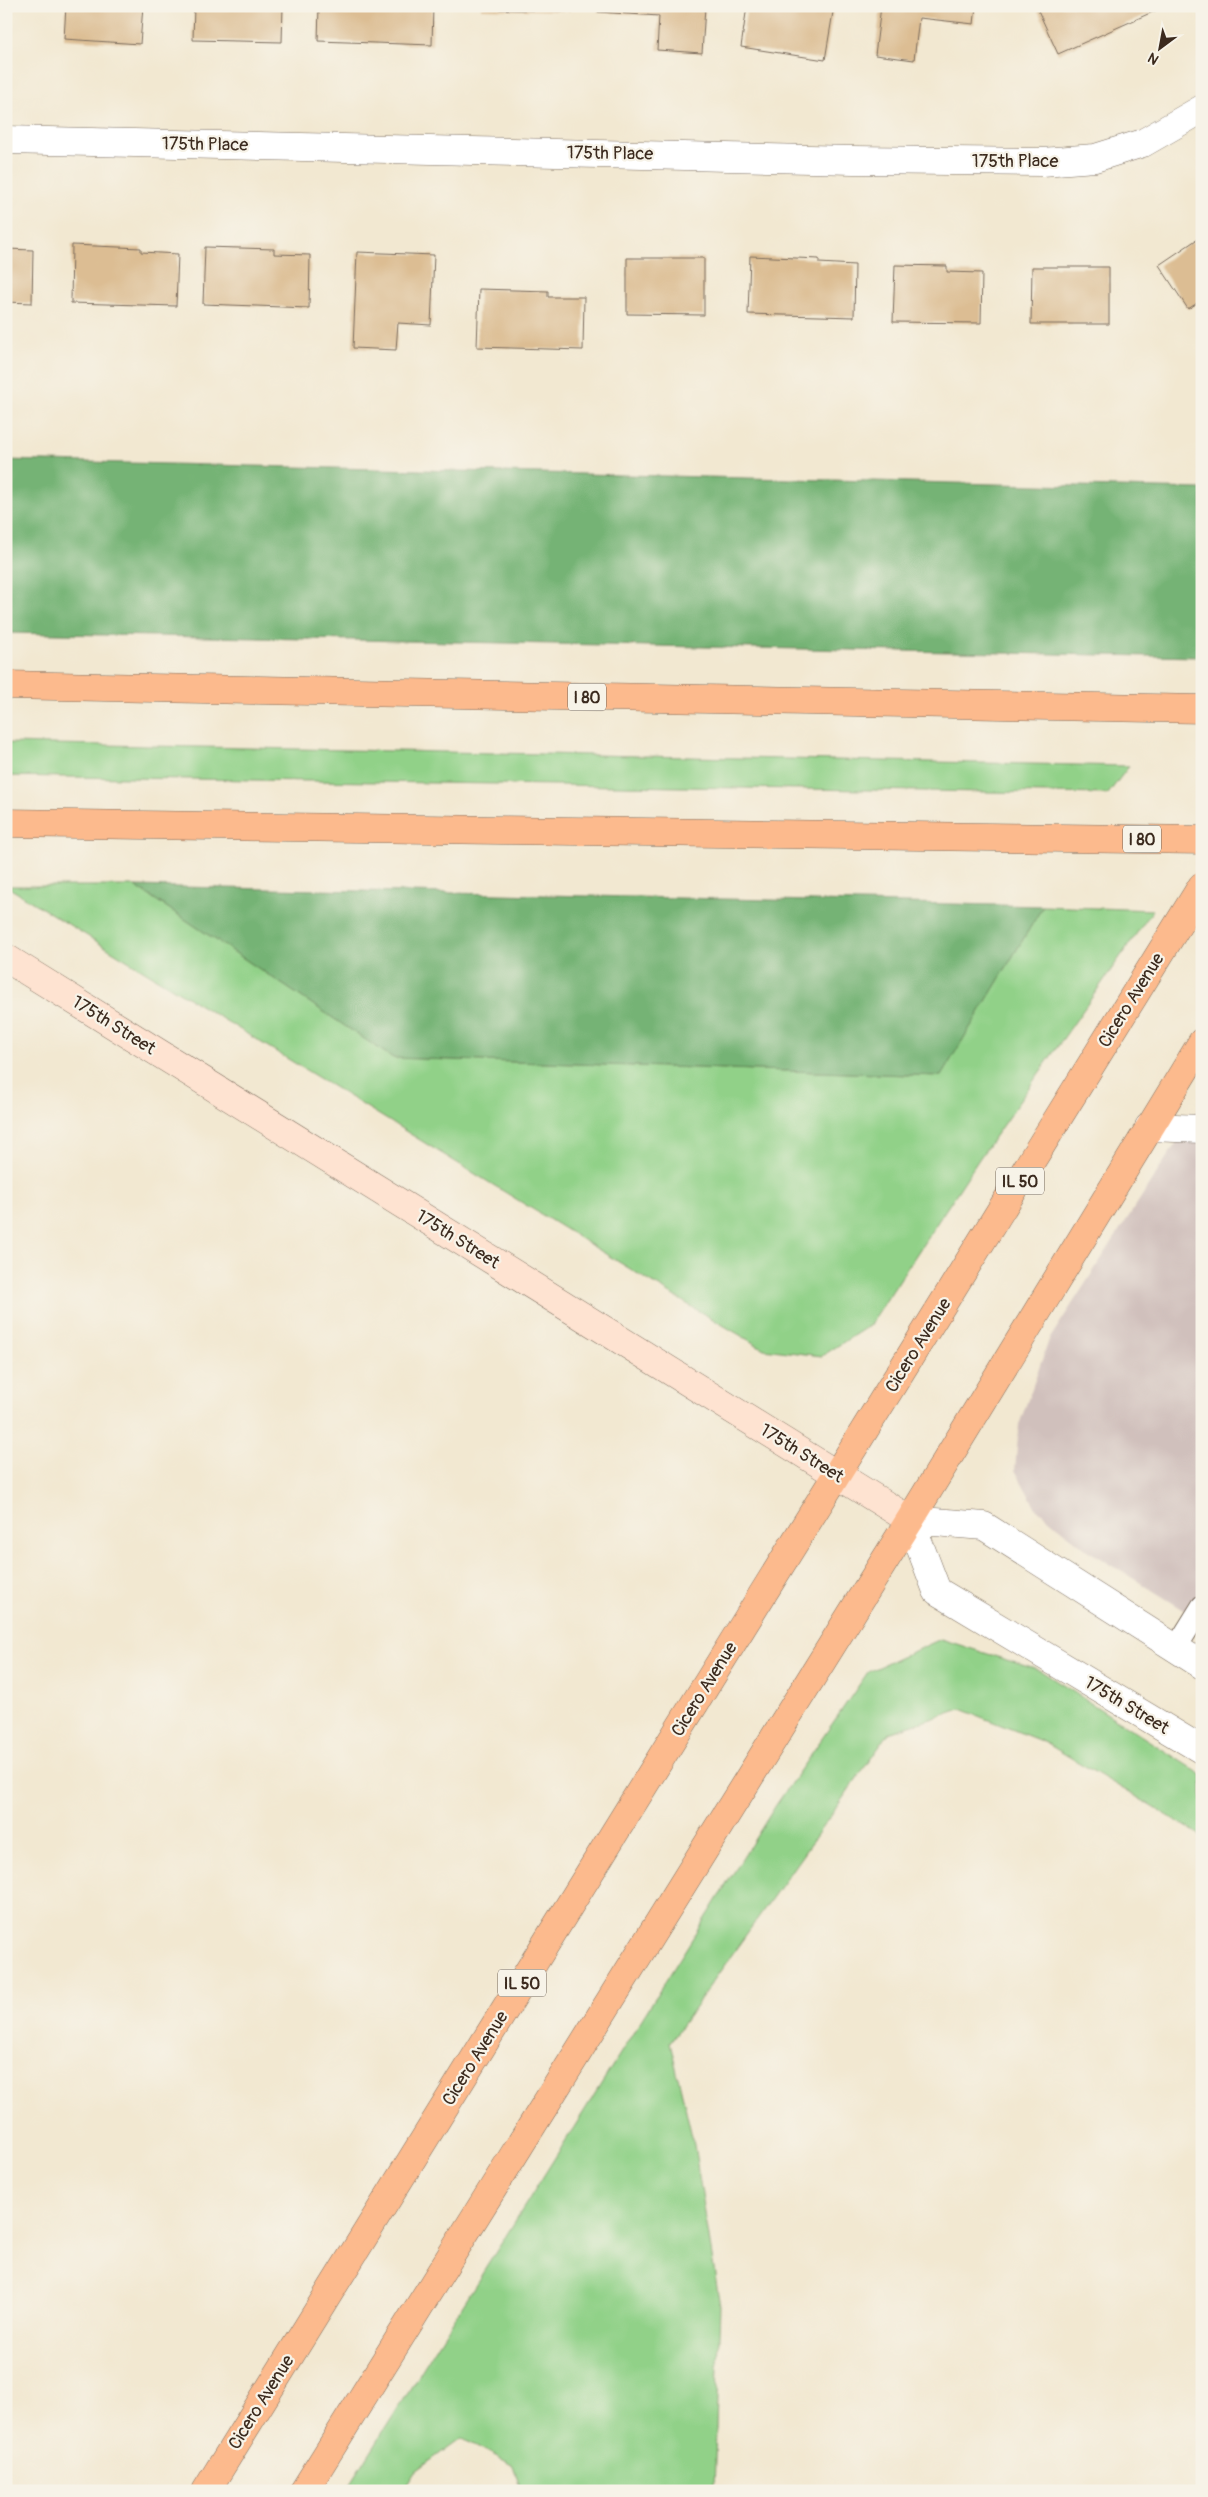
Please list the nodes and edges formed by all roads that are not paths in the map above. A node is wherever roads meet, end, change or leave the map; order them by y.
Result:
1 (1202, 109) edge
2 (6, 140) edge
3 (6, 685) edge
4 (1202, 709) edge
5 (6, 823) edge
6 (1202, 840) edge
7 (1202, 886) edge
8 (6, 958) edge
9 (1202, 1042) edge
10 (1149, 1127) junction
11 (1202, 1129) edge
12 (837, 1475) junction
13 (910, 1520) junction
14 (1202, 1606) edge
15 (1176, 1648) junction
16 (1202, 1665) edge
17 (1202, 1750) edge
18 (206, 2491) edge
19 (304, 2491) edge

1 - 2 street, 175th Place
3 - 4 main road, I 80
5 - 6 main road, I 80
7 - 12 main road, Cicero Avenue / IL 50
8 - 12 main road, 175th Street
9 - 10 main road
10 - 11 street
10 - 13 main road
12 - 13 main road, 175th Street
12 - 18 main road, Cicero Avenue / IL 50
13 - 15 street, 175th Street
13 - 17 street, 175th Street
13 - 19 main road
14 - 15 lane
15 - 16 street, 175th Street

